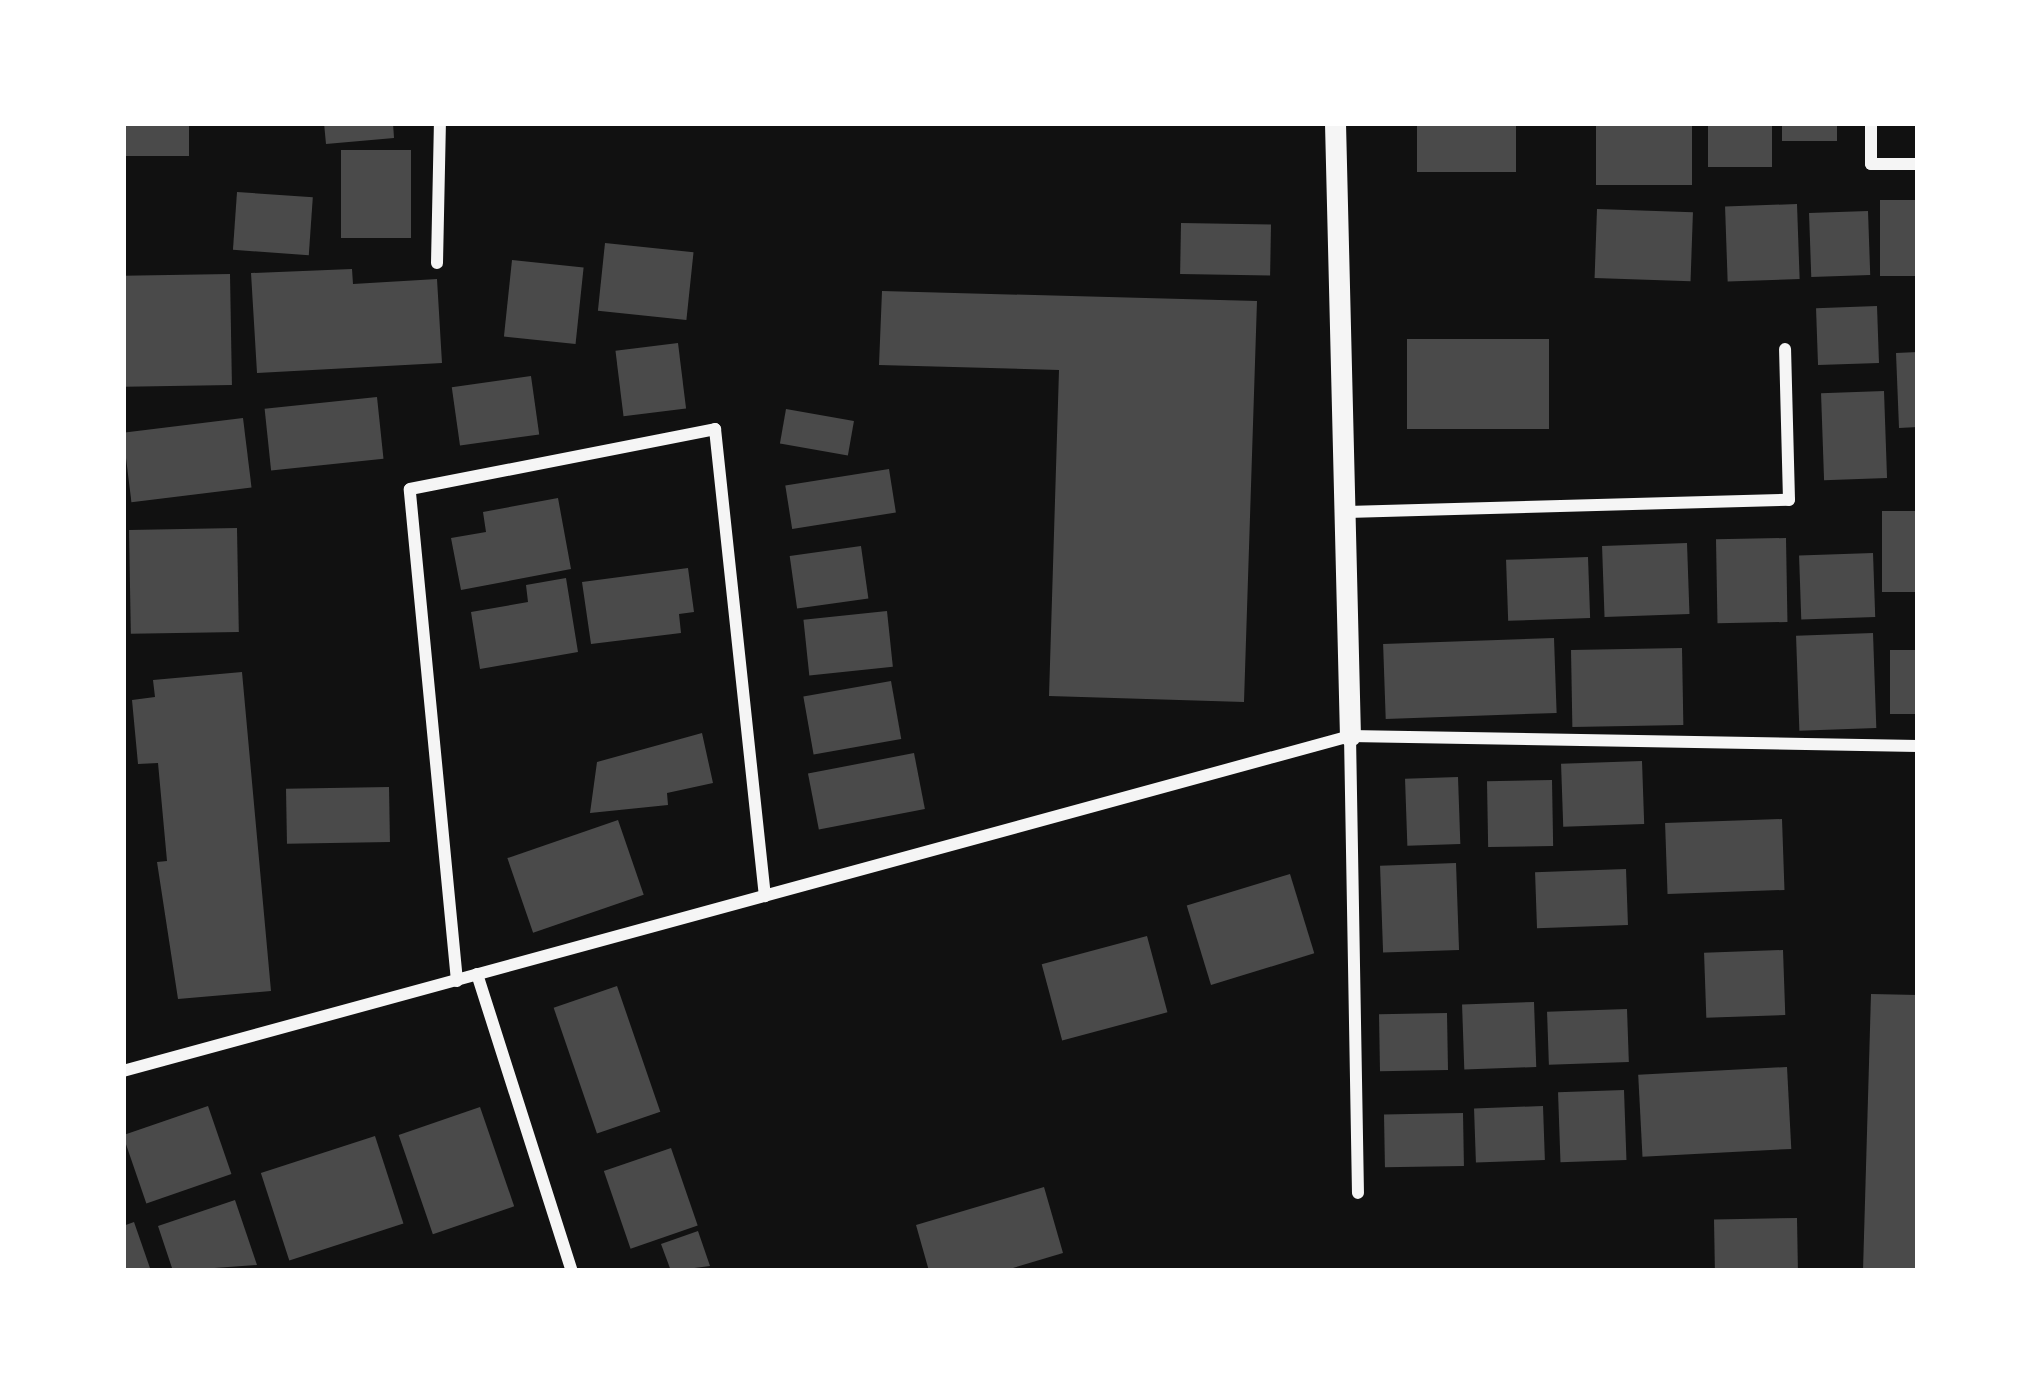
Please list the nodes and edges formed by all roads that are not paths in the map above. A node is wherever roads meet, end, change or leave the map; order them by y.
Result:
1 (440, 123) edge
2 (1335, 123) edge
3 (1871, 123) edge
4 (1918, 164) edge
5 (437, 263) dead end
6 (1785, 350) dead end
7 (1347, 512) junction
8 (1351, 736) junction
9 (1918, 746) edge
10 (765, 896) junction
11 (477, 974) junction
12 (457, 981) junction
13 (123, 1071) edge
14 (1358, 1193) dead end
15 (572, 1271) edge

1 - 5 street
2 - 7 street
3 - 4 street
6 - 7 street
7 - 8 street
8 - 9 street
8 - 10 street
8 - 14 street
10 - 11 street
10 - 12 street
11 - 12 street
11 - 15 street
12 - 13 street

